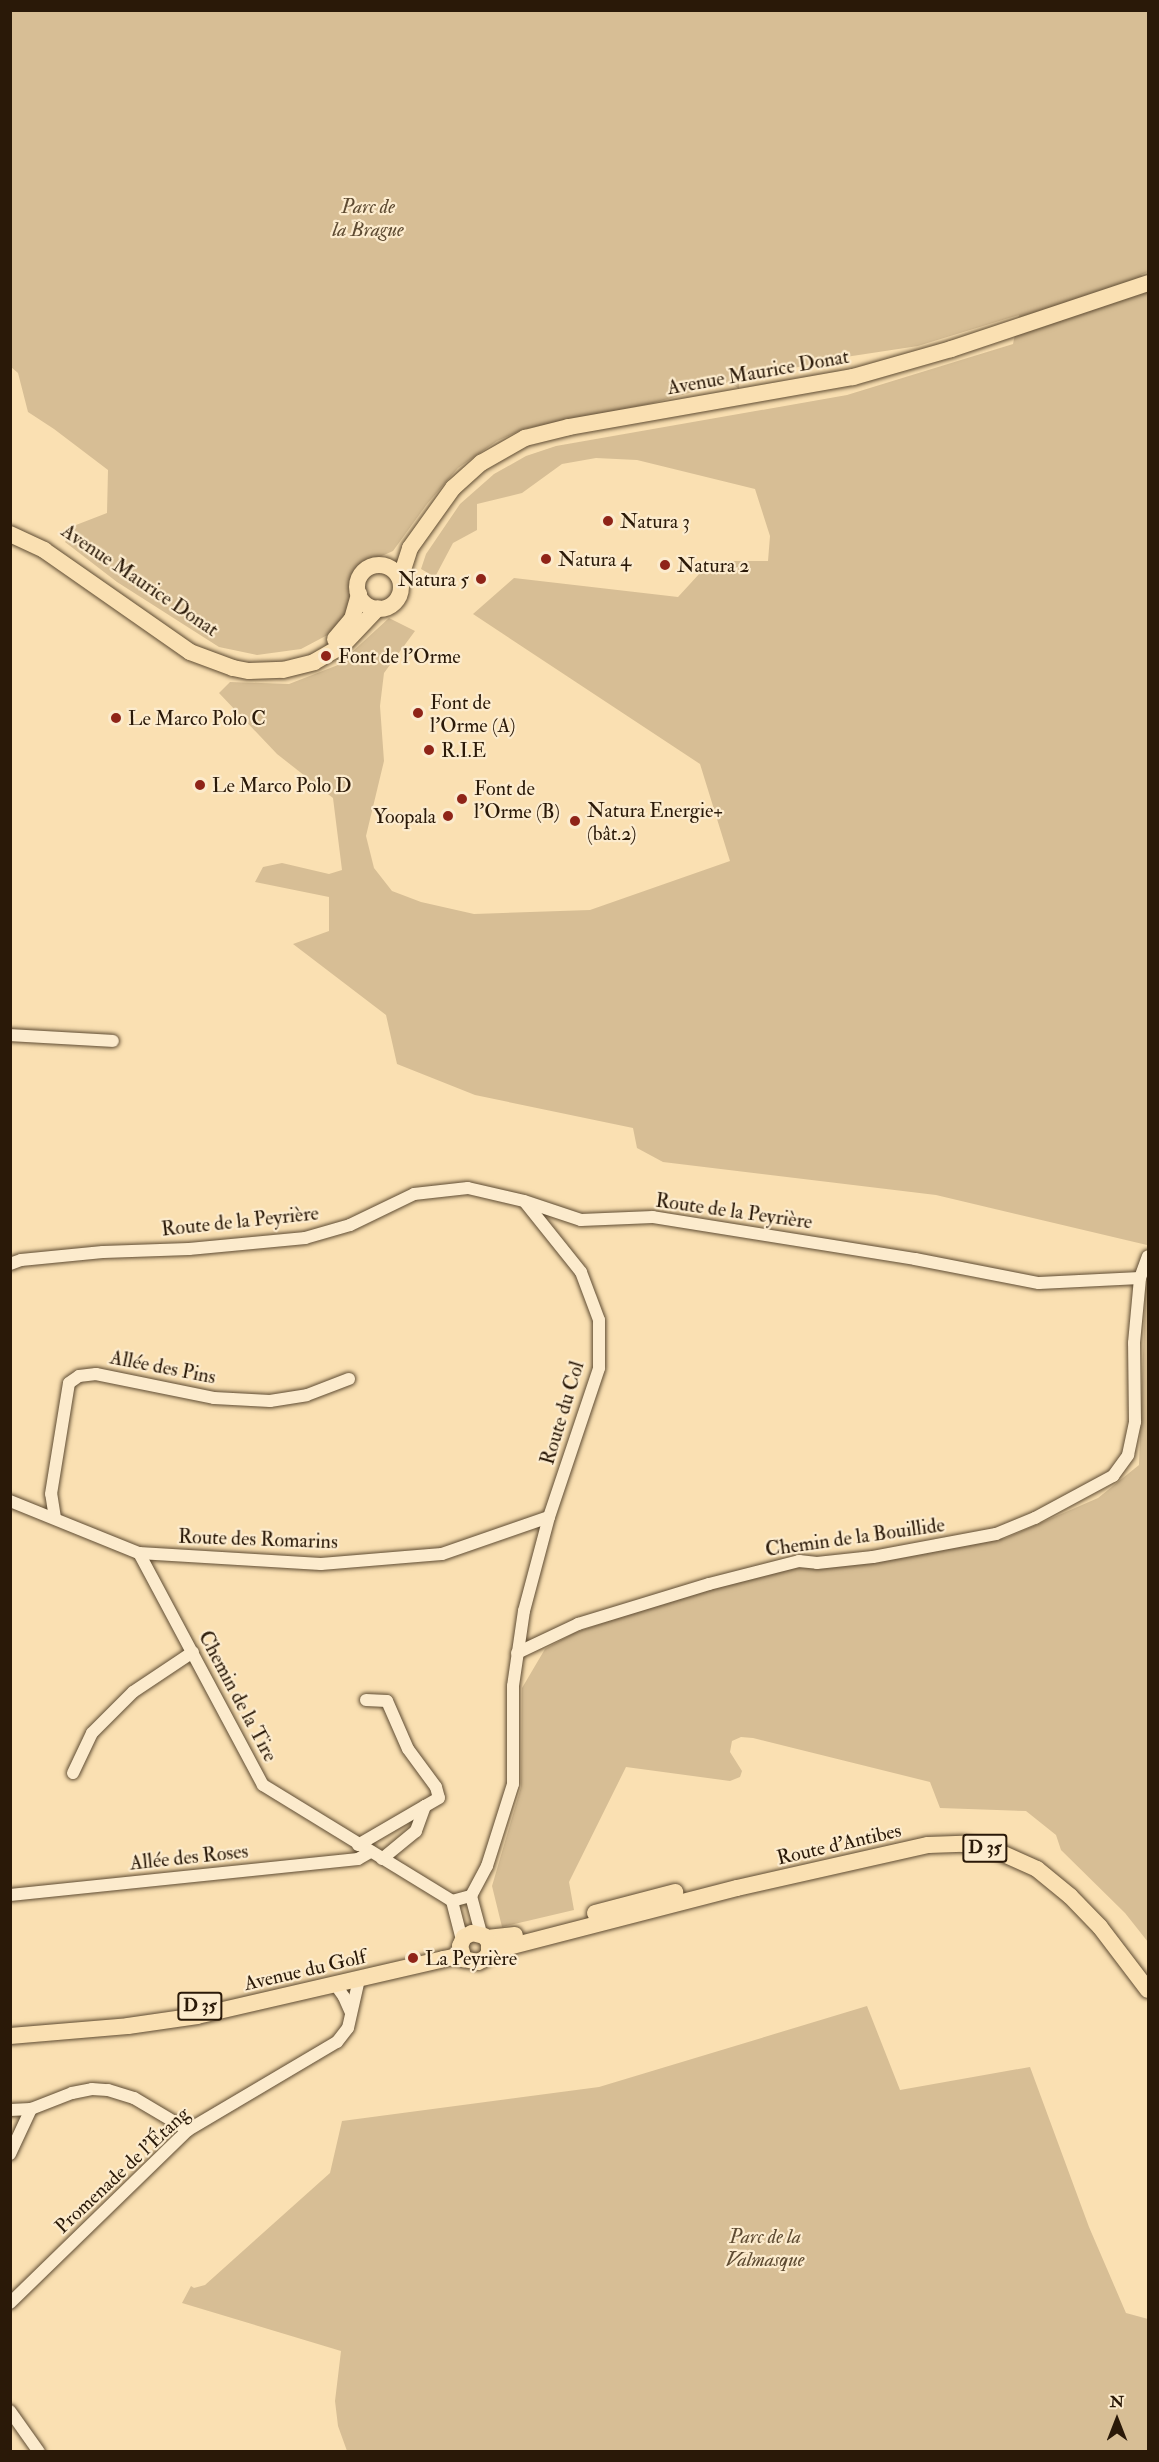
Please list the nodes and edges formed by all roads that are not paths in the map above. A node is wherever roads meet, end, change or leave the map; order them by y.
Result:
1 (1149, 283) edge
2 (10, 523) edge
3 (10, 534) edge
4 (410, 548) junction
5 (383, 565) junction
6 (400, 579) junction
7 (359, 594) junction
8 (378, 608) junction
9 (10, 1035) edge
10 (113, 1041) dead end
11 (524, 1201) junction
12 (1149, 1256) edge
13 (10, 1264) edge
14 (1140, 1278) junction
15 (350, 1379) dead end
16 (10, 1501) edge
17 (549, 1517) junction
18 (55, 1518) junction
19 (139, 1553) junction
20 (193, 1652) junction
21 (516, 1653) junction
22 (366, 1700) dead end
23 (73, 1773) dead end
24 (426, 1806) junction
25 (358, 1845) junction
26 (370, 1852) junction
27 (381, 1859) junction
28 (766, 1876) junction
29 (10, 1895) edge
30 (471, 1896) junction
31 (452, 1901) junction
32 (486, 1941) junction
33 (462, 1948) junction
34 (359, 1979) junction
35 (1149, 1979) edge
36 (335, 1984) junction
37 (1149, 1990) edge
38 (351, 2013) junction
39 (10, 2026) edge
40 (10, 2036) edge
41 (31, 2109) junction
42 (10, 2110) edge
43 (188, 2130) junction
44 (10, 2154) edge
45 (10, 2303) edge
46 (10, 2411) edge
47 (39, 2451) edge

1 - 4 main road, Avenue Maurice Donat
2 - 7 main road, Avenue Maurice Donat
3 - 8 main road, Avenue Maurice Donat
4 - 5 main road
4 - 6 main road
5 - 6 main road
5 - 7 main road
6 - 8 main road
7 - 8 main road
9 - 10 street
11 - 13 street, Route de la Peyrière
11 - 14 street, Route de la Peyrière
11 - 17 street, Route du Col
12 - 14 street, Chemin de la Bouillide
14 - 21 street, Chemin de la Bouillide
15 - 18 street, Allée des Pins
16 - 18 street
17 - 19 street, Route des Romarins
17 - 21 street, Route du Col
18 - 19 street
19 - 20 street, Chemin de la Tire
20 - 23 street
20 - 25 street, Chemin de la Tire
21 - 30 street
22 - 24 street
24 - 25 street
24 - 27 street
25 - 26 street, Chemin de la Tire
26 - 27 street, Chemin de la Tire
26 - 29 street, Allée des Roses
27 - 31 street, Chemin de la Tire
28 - 32 main road, Route d'Antibes / D 35
28 - 35 main road, Route d'Antibes / D 35
28 - 37 main road, Route d'Antibes / D 35
30 - 31 street
30 - 32 street
31 - 33 street
32 - 33 main road
32 - 33 main road
33 - 34 main road, Avenue du Golf / D 35
33 - 39 main road, Avenue du Golf / D 35
34 - 36 main road, Avenue du Golf / D 35
34 - 38 street, Promenade de l'Étang
36 - 38 street
36 - 40 main road, Avenue du Golf / D 35
38 - 43 street, Promenade de l'Étang
41 - 42 street
41 - 43 street
41 - 44 street
43 - 45 street, Promenade de l'Étang
46 - 47 street

